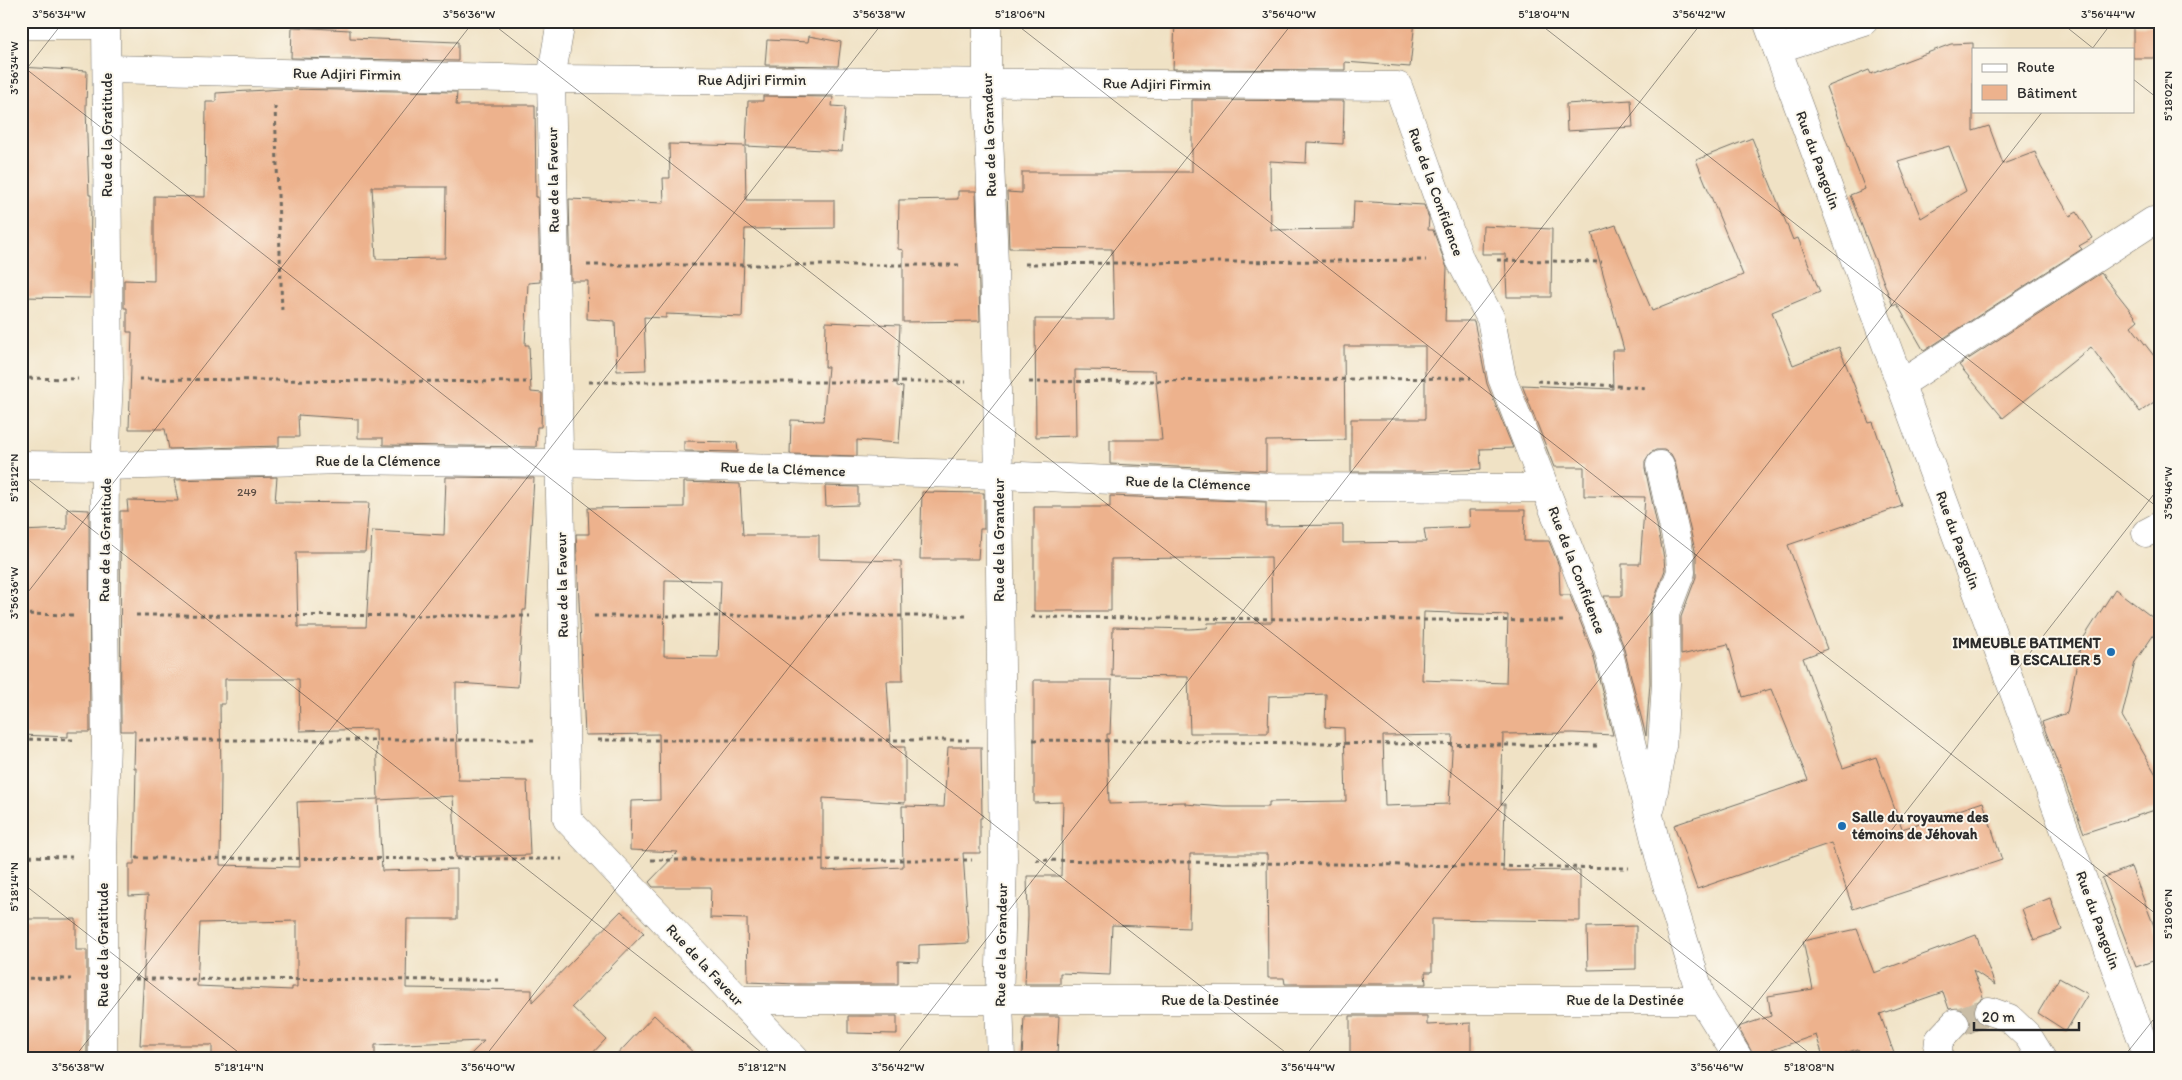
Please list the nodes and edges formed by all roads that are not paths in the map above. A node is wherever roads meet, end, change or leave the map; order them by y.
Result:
1 (560, 21) edge
2 (987, 21) edge
3 (1767, 21) edge
4 (1864, 21) edge
5 (106, 23) edge
6 (21, 25) edge
7 (1777, 50) junction
8 (107, 69) junction
9 (551, 79) junction
10 (987, 82) junction
11 (1398, 86) joint
12 (2153, 221) dead end
13 (1901, 384) junction
14 (559, 463) junction
15 (21, 465) edge
16 (1660, 465) dead end
17 (105, 466) junction
18 (999, 475) junction
19 (1545, 488) junction
20 (1650, 816) junction
21 (738, 1000) junction
22 (1702, 1000) junction
23 (999, 1001) junction
24 (1989, 1011) tunnel mouth
25 (1955, 1024) tunnel mouth
26 (2161, 1054) edge
27 (103, 1059) edge
28 (795, 1059) edge
29 (1002, 1059) edge
30 (1739, 1059) edge
31 (1937, 1059) edge
32 (2042, 1059) edge
33 (2148, 1059) edge

1 - 9 street, Rue de la Faveur
2 - 10 street, Rue de la Grandeur
3 - 7 street, Rue du Pangolin
4 - 7 street
5 - 6 street
5 - 8 street, Rue de la Gratitude
7 - 13 street, Rue du Pangolin
8 - 9 street, Rue Adjiri Firmin
8 - 17 street, Rue de la Gratitude
9 - 10 street, Rue Adjiri Firmin
9 - 14 street, Rue de la Faveur
10 - 11 street, Rue Adjiri Firmin
10 - 18 street, Rue de la Grandeur
11 - 19 street, Rue de la Confidence
12 - 13 street
13 - 33 street, Rue du Pangolin
14 - 17 street, Rue de la Clémence
14 - 18 street, Rue de la Clémence
14 - 21 street, Rue de la Faveur
15 - 17 street, Rue de la Clémence
16 - 20 street
17 - 27 street, Rue de la Gratitude
18 - 19 street, Rue de la Clémence
18 - 23 street, Rue de la Grandeur
19 - 20 street, Rue de la Confidence
20 - 22 street, Rue de la Confidence
21 - 23 street, Rue de la Destinée
21 - 28 street, Rue de la Faveur
22 - 23 street, Rue de la Destinée
22 - 30 street, Rue de la Confidence
23 - 29 street, Rue de la Grandeur
24 - 32 street
25 - 31 street
26 - 33 street

